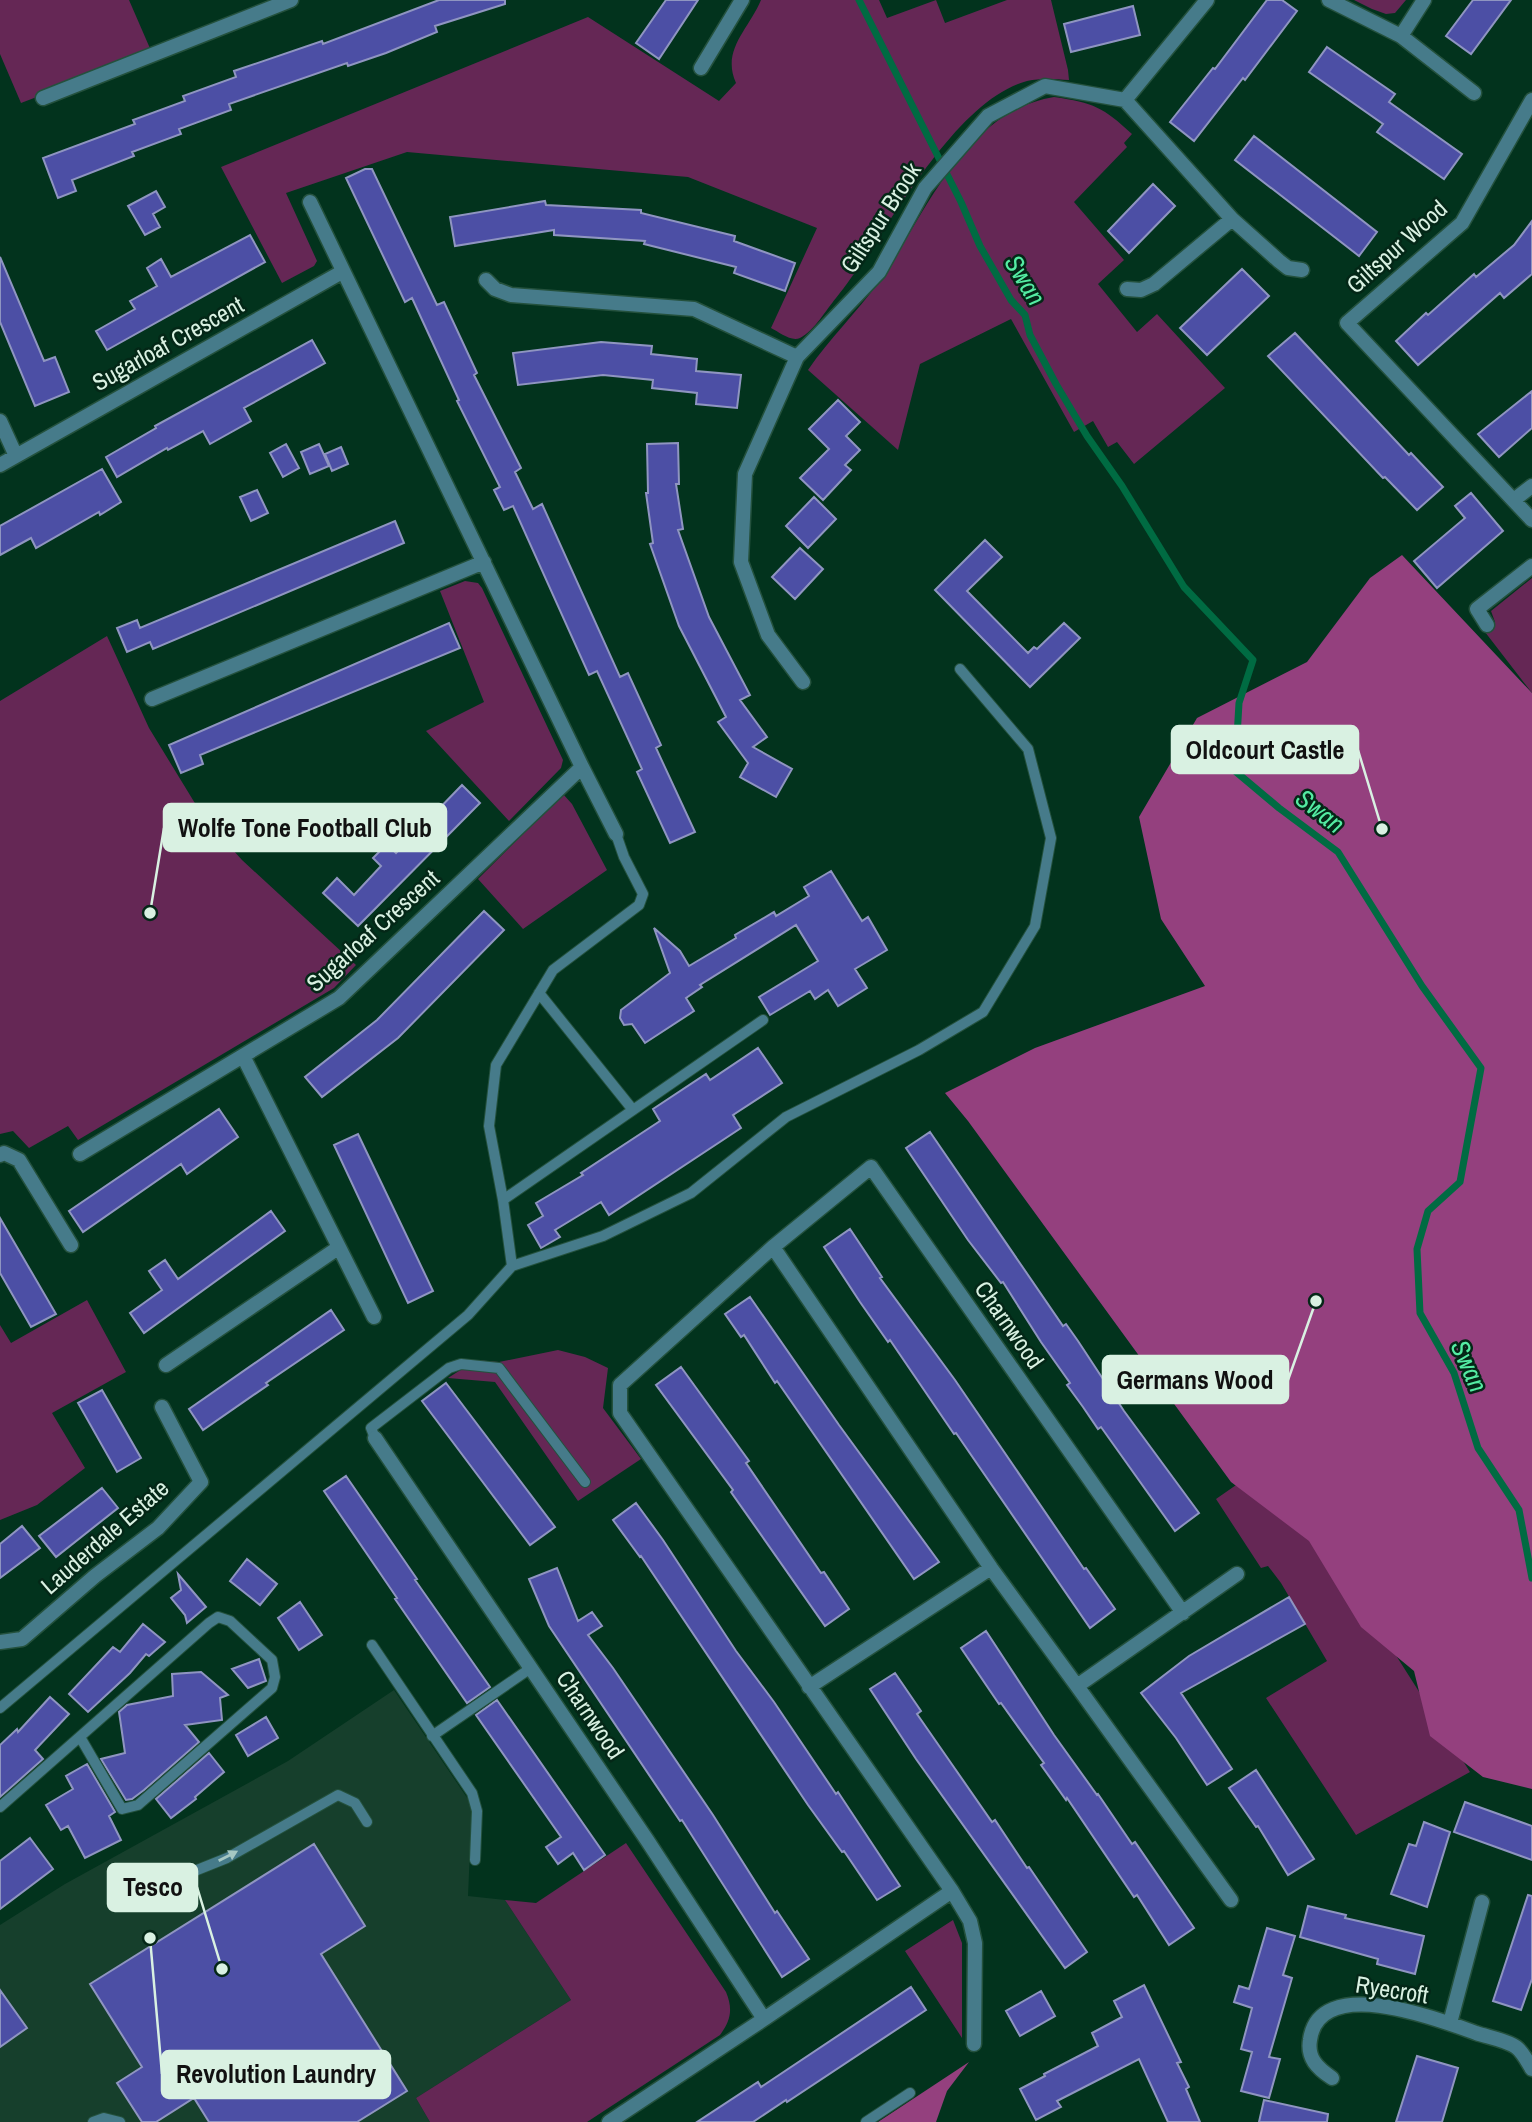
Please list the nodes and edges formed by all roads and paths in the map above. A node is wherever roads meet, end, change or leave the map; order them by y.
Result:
1 (291, 0) edge
2 (742, 0) edge
3 (1207, 0) edge
4 (1329, 0) edge
5 (1424, 0) edge
6 (1401, 36) junction
7 (701, 68) dead end
8 (1474, 93) dead end
9 (43, 98) dead end
10 (1125, 100) junction
11 (1532, 100) edge
12 (310, 202) dead end
13 (1232, 219) junction
14 (1302, 270) dead end
15 (342, 272) junction
16 (486, 279) dead end
17 (1127, 289) dead end
18 (797, 357) junction
19 (0, 421) edge
20 (16, 456) junction
21 (0, 465) edge
22 (1532, 486) edge
23 (1515, 499) junction
24 (1532, 520) edge
25 (484, 562) junction
26 (1532, 566) edge
27 (1487, 625) dead end
28 (960, 668) dead end
29 (803, 682) dead end
30 (152, 699) dead end
31 (582, 767) junction
32 (616, 834) joint
33 (540, 993) junction
34 (763, 1020) dead end
35 (243, 1056) junction
36 (633, 1110) junction
37 (80, 1154) dead end
38 (0, 1155) edge
39 (503, 1200) junction
40 (71, 1245) dead end
41 (773, 1247) junction
42 (338, 1248) junction
43 (512, 1266) junction
44 (374, 1317) dead end
45 (166, 1365) dead end
46 (162, 1407) dead end
47 (375, 1438) joint
48 (585, 1482) dead end
49 (991, 1568) junction
50 (1237, 1574) dead end
51 (1183, 1613) junction
52 (0, 1642) edge
53 (372, 1645) dead end
54 (531, 1668) junction
55 (1077, 1686) junction
56 (809, 1687) junction
57 (0, 1708) edge
58 (432, 1736) junction
59 (80, 1737) junction
60 (0, 1807) edge
61 (367, 1822) dead end
62 (475, 1860) dead end
63 (117, 1888) dead end
64 (952, 1891) junction
65 (1231, 1900) dead end
66 (1482, 1902) dead end
67 (764, 2019) junction
68 (1450, 2023) junction
69 (974, 2044) dead end
70 (1532, 2069) edge
71 (1332, 2078) dead end
72 (911, 2093) dead end
73 (93, 2122) edge
74 (120, 2122) edge
75 (609, 2122) edge
76 (866, 2122) edge

1 - 9 street
2 - 7 street
3 - 10 street
4 - 6 street
5 - 6 street
6 - 8 street
10 - 13 street
10 - 18 street, Giltspur Brook
11 - 23 street, Giltspur Wood
12 - 15 street
13 - 14 street
13 - 17 street
15 - 20 street, Sugarloaf Crescent
15 - 25 street
16 - 18 street
18 - 29 street, Giltspur Brook
19 - 20 street
20 - 21 street, Sugarloaf Crescent
22 - 23 street
23 - 24 street, Giltspur Wood
25 - 30 street
25 - 31 street
26 - 27 street
28 - 43 lane
31 - 32 street
31 - 35 street, Sugarloaf Crescent
32 - 33 lane
33 - 36 lane
33 - 39 lane
34 - 36 lane
35 - 37 street, Sugarloaf Crescent
35 - 42 street
36 - 39 lane
38 - 40 street
39 - 43 lane
41 - 49 street
41 - 51 street, Charnwood
41 - 56 street, Charnwood
42 - 44 street
42 - 45 street
43 - 57 lane
46 - 52 street, Lauderdale Estate
47 - 48 lane
47 - 54 street, Charnwood
49 - 55 street
49 - 56 street
50 - 51 street
51 - 55 street
53 - 58 lane
54 - 58 lane
54 - 67 street, Charnwood
55 - 65 street
56 - 64 street, Charnwood
58 - 62 lane
59 - 59 lane
59 - 60 lane
63 -> 61 lane
64 - 67 street
64 - 69 street, Charnwood
66 - 68 street, Ryecroft
67 - 75 street
68 - 70 street, Ryecroft
68 - 71 street, Ryecroft
72 - 76 lane
73 - 74 lane

